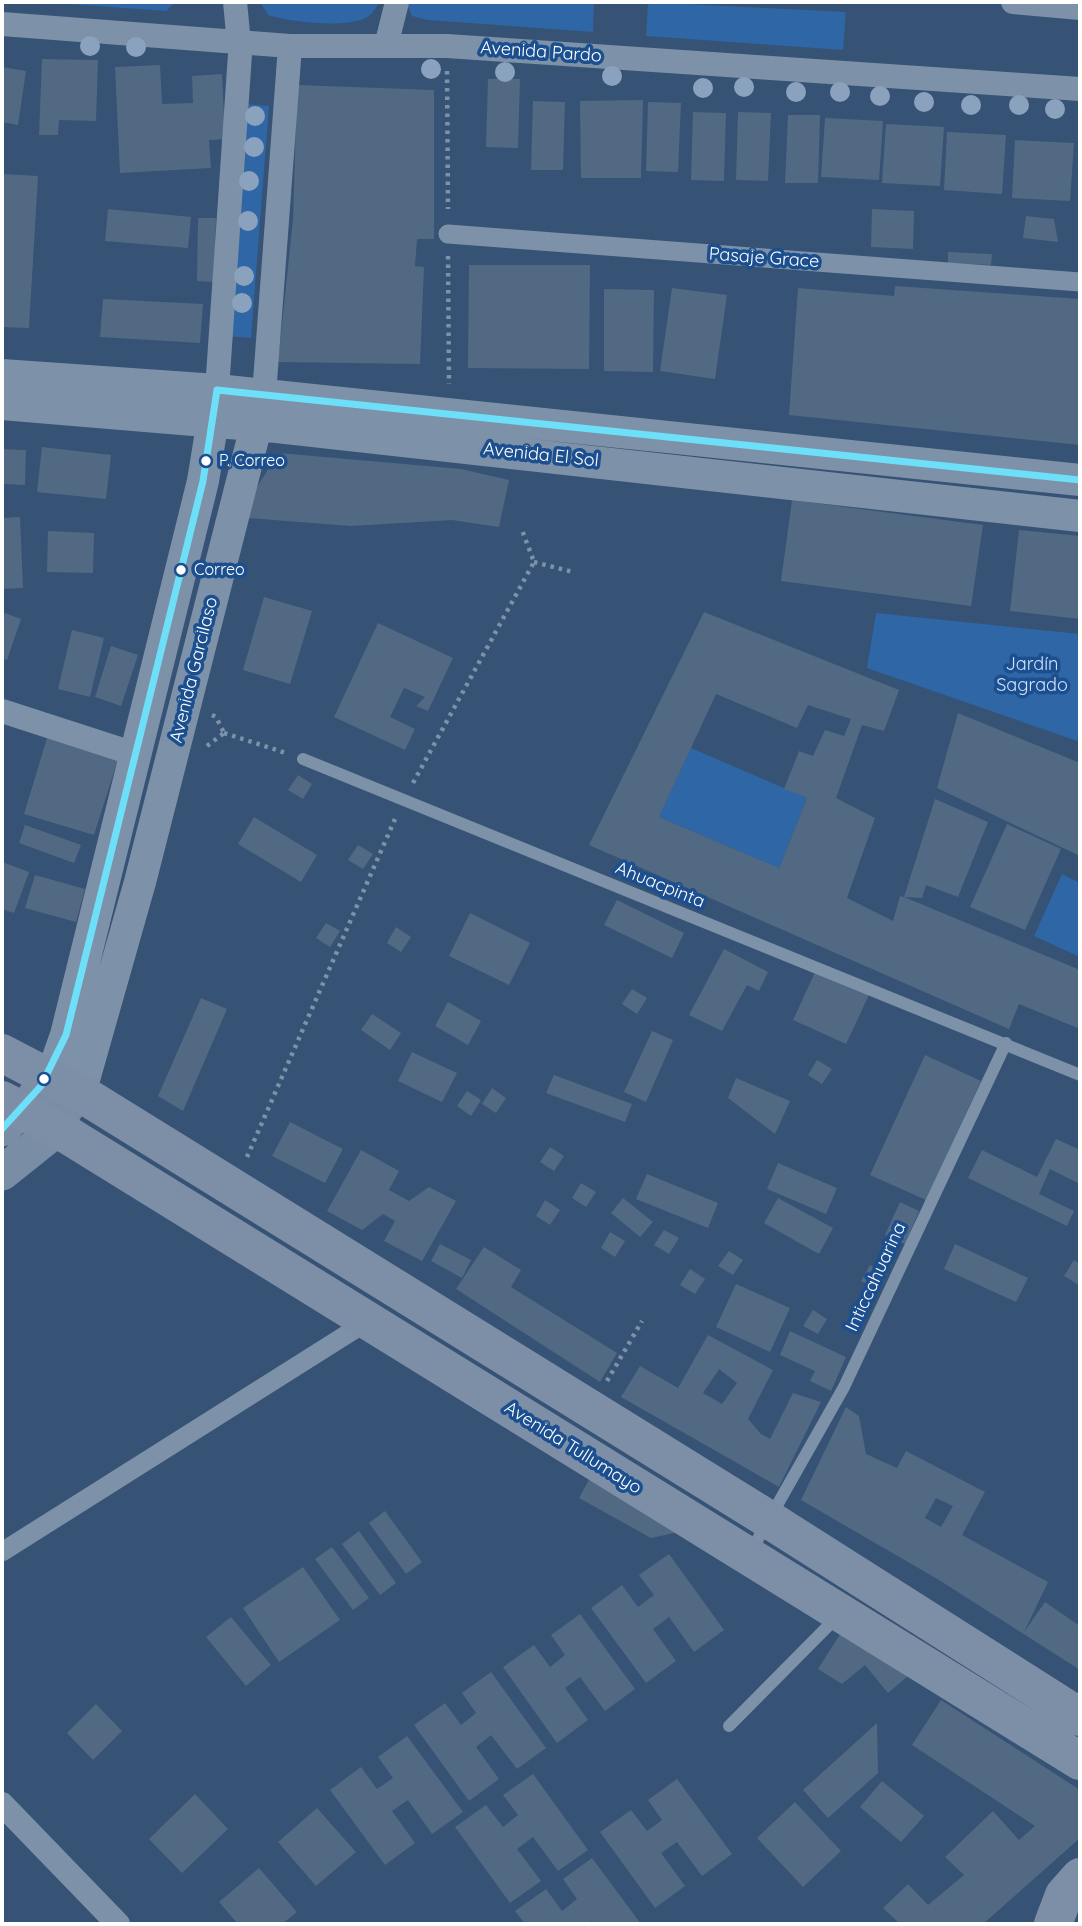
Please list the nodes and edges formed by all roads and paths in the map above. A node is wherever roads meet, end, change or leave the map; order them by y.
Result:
1 (235, 2) edge
2 (397, 2) edge
3 (1013, 2) edge
4 (1080, 8) edge
5 (2, 24) edge
6 (238, 42) junction
7 (290, 46) junction
8 (386, 46) junction
9 (1080, 89) edge
10 (448, 234) dead end
11 (1080, 282) edge
12 (2, 375) edge
13 (217, 390) junction
14 (2, 404) edge
15 (260, 410) junction
16 (214, 421) junction
17 (1080, 480) edge
18 (1080, 516) edge
19 (534, 562) dead end
20 (573, 572) dead end
21 (2, 711) edge
22 (224, 733) dead end
23 (138, 755) junction
24 (303, 759) joint
25 (1006, 1044) junction
26 (2, 1053) edge
27 (1080, 1075) edge
28 (62, 1085) junction
29 (29, 1120) edge
30 (2, 1173) edge
31 (368, 1321) junction
32 (642, 1321) dead end
33 (590, 1409) junction
34 (768, 1519) junction
35 (2, 1552) edge
36 (748, 1555) junction
37 (841, 1613) junction
38 (1080, 1717) edge
39 (729, 1726) dead end
40 (1080, 1761) edge
41 (2, 1804) edge
42 (1071, 1890) edge
43 (118, 1924) edge
44 (1023, 1924) edge

1 - 6 street, Avenida Garcilaso
2 - 8 street
3 - 4 street
5 - 6 street, Avenida Pardo
6 - 7 street, Avenida Pardo
6 - 13 street, Avenida Garcilaso
7 - 8 street, Avenida Pardo
7 - 15 street, Avenida Garcilaso
8 - 9 street, Avenida Pardo
10 - 11 street, Pasaje Grace
12 - 13 street, Avenida El Sol
13 - 15 street, Avenida El Sol
13 - 16 street, Avenida Garcilaso
14 - 16 street, Avenida El Sol
15 - 16 street, Avenida El Sol
15 - 17 street, Avenida El Sol
15 - 18 street, Avenida El Sol
15 - 28 street, Avenida Garcilaso
16 - 23 street, Avenida Garcilaso
19 - 20 path
21 - 23 street
22 - 24 path
23 - 28 street, Avenida Garcilaso
24 - 25 lane, Ahuacpinta
25 - 27 lane, Ahuacpinta
25 - 34 lane, Inticcahuarina
26 - 28 main road
28 - 29 main road, Avenida Garcilaso
28 - 33 main road
29 - 30 main road, Avenida Garcilaso
29 - 31 main road, Avenida Tullumayo
31 - 35 street
31 - 36 main road, Avenida Tullumayo
32 - 33 path
33 - 34 main road
34 - 36 lane, Inticcahuarina
34 - 38 main road
36 - 37 main road, Avenida Tullumayo
37 - 39 lane
37 - 40 main road, Avenida Tullumayo
41 - 43 street
42 - 44 main road

